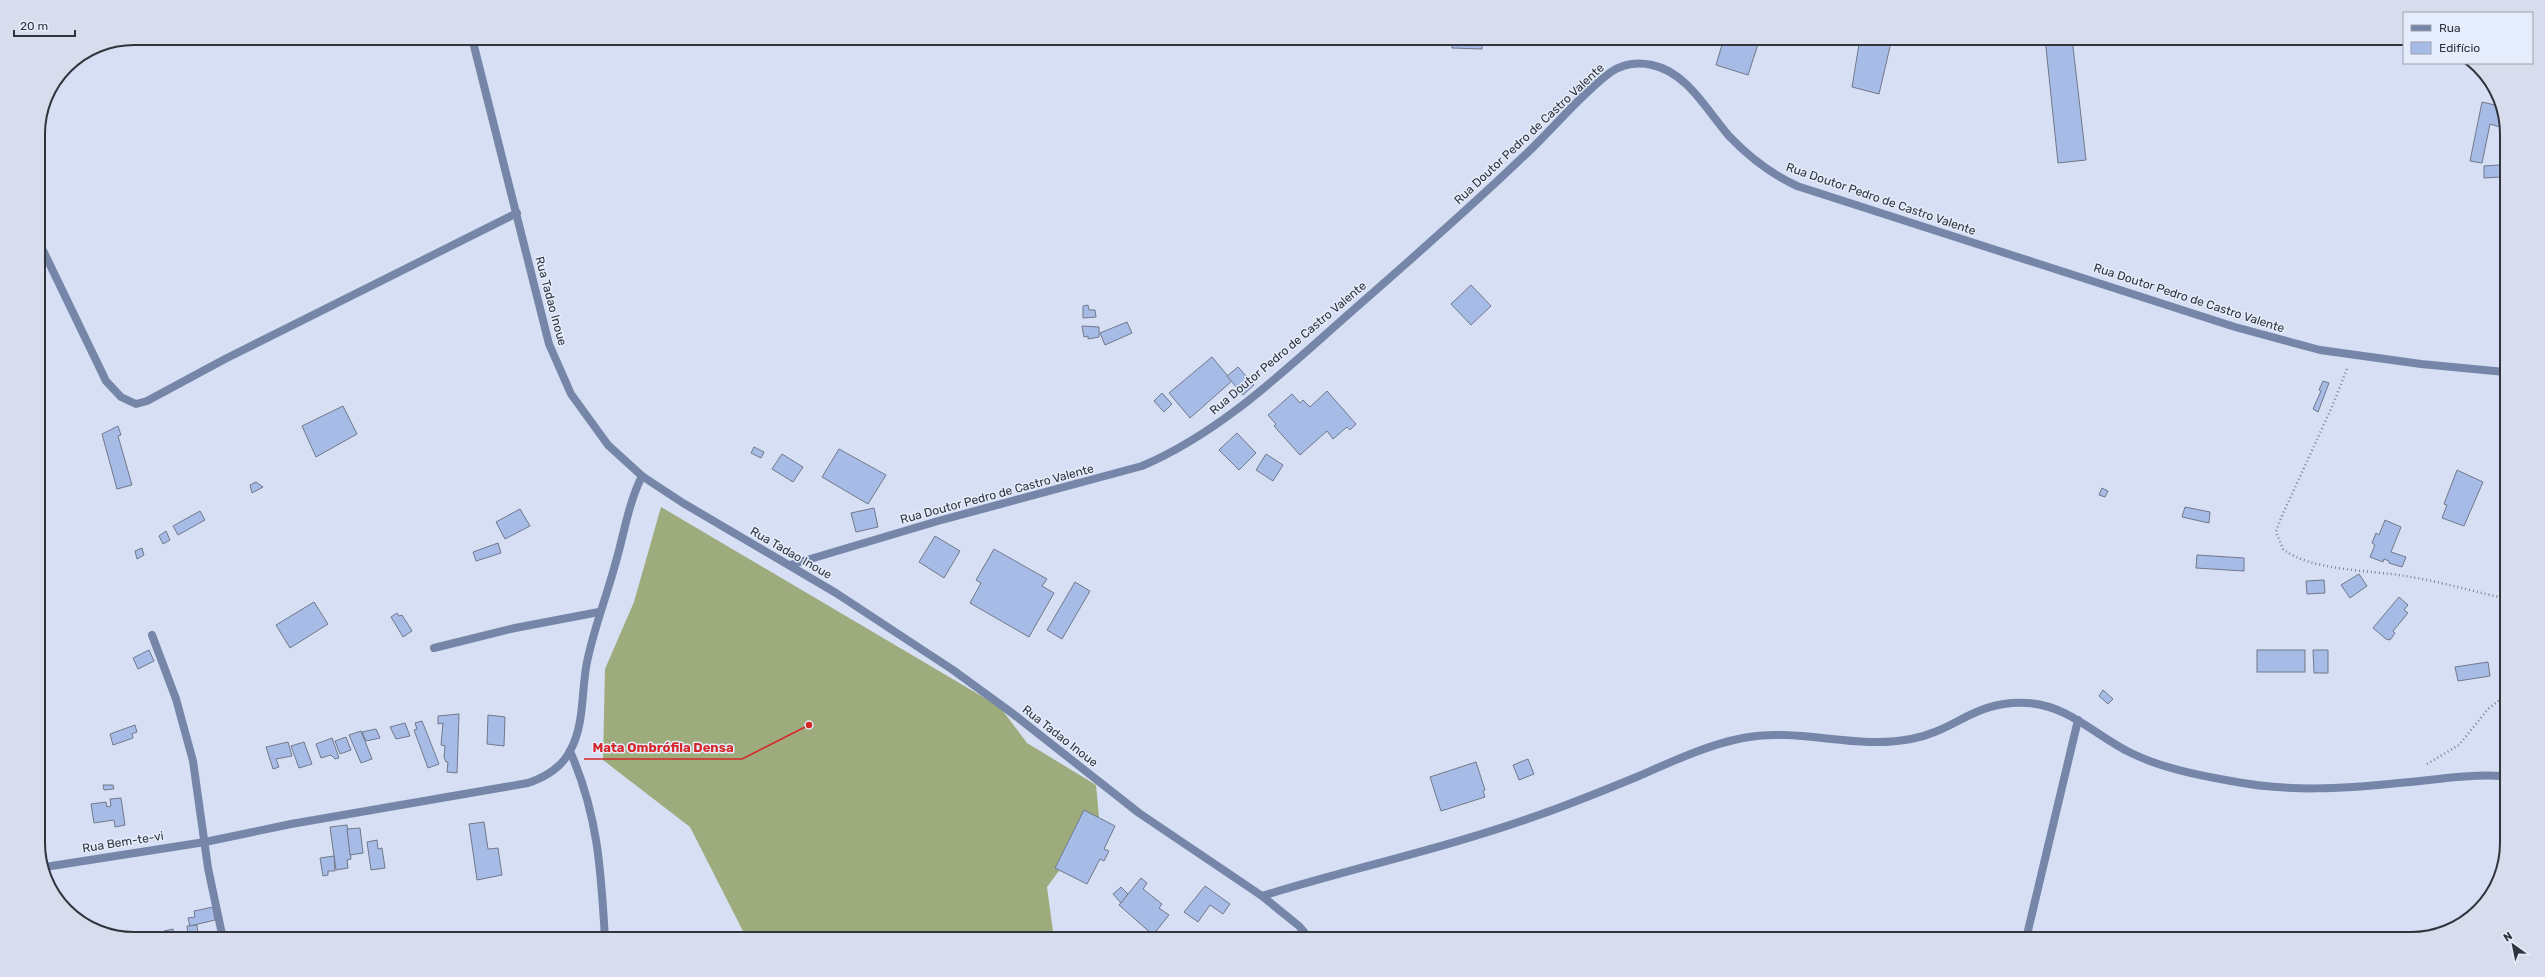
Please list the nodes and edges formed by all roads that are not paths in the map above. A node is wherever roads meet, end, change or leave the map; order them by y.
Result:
1 (474, 45) edge
2 (517, 214) junction
3 (45, 255) edge
4 (2500, 371) edge
5 (642, 476) junction
6 (790, 565) junction
7 (599, 612) junction
8 (152, 635) dead end
9 (434, 648) dead end
10 (2078, 720) junction
11 (570, 751) junction
12 (2500, 776) edge
13 (205, 842) junction
14 (48, 867) edge
15 (1262, 896) junction
16 (222, 932) edge
17 (605, 932) edge
18 (1304, 932) edge
19 (2028, 932) edge

1 - 2 street, Rua Tadao Inoue
2 - 3 street
2 - 5 street, Rua Tadao Inoue
4 - 6 street, Rua Doutor Pedro de Castro Valente
5 - 6 street, Rua Tadao Inoue
5 - 7 street, Rua Bem-te-vi
6 - 15 street, Rua Tadao Inoue
7 - 9 street
7 - 11 street, Rua Bem-te-vi
8 - 13 street
10 - 12 street
10 - 15 street
10 - 19 street
11 - 13 street, Rua Bem-te-vi
11 - 17 street
13 - 14 street, Rua Bem-te-vi
13 - 16 street
15 - 18 street, Rua Tadao Inoue

